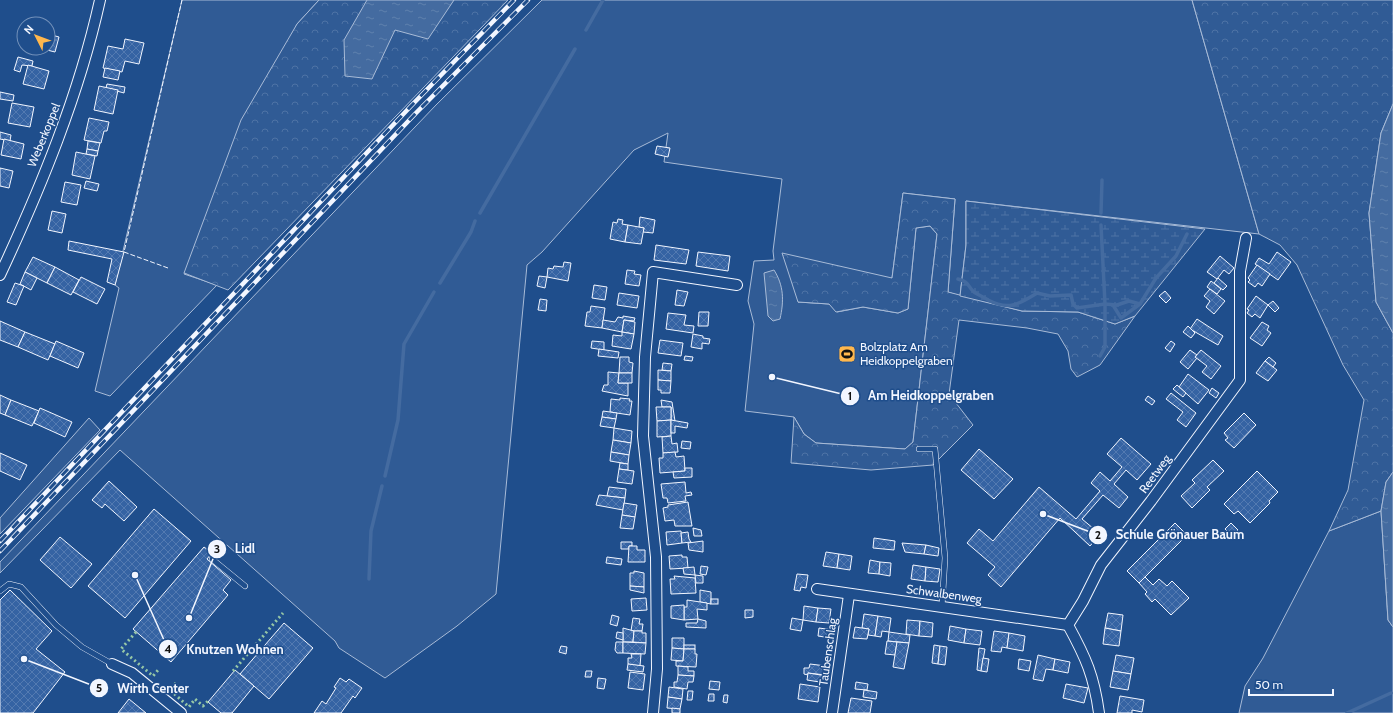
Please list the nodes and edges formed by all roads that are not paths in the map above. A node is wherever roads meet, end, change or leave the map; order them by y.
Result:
1 (100, 0) edge
2 (1246, 238) dead end
3 (0, 275) edge
4 (737, 284) dead end
5 (919, 449) dead end
6 (212, 559) dead end
7 (244, 586) dead end
8 (817, 589) dead end
9 (0, 591) edge
10 (849, 595) junction
11 (942, 607) junction
12 (1068, 625) junction
13 (112, 664) joint
14 (181, 713) edge
15 (653, 713) edge
16 (832, 713) edge
17 (1099, 713) edge

1 - 3 street, Weberkoppel
2 - 12 street, Reetweg
4 - 15 street
5 - 11 lane
6 - 7 lane
8 - 10 street, Schwalbenweg
9 - 13 lane
10 - 11 street, Schwalbenweg
10 - 16 street, Taubenschlag
11 - 12 street, Schwalbenweg
12 - 17 street
13 - 14 street

